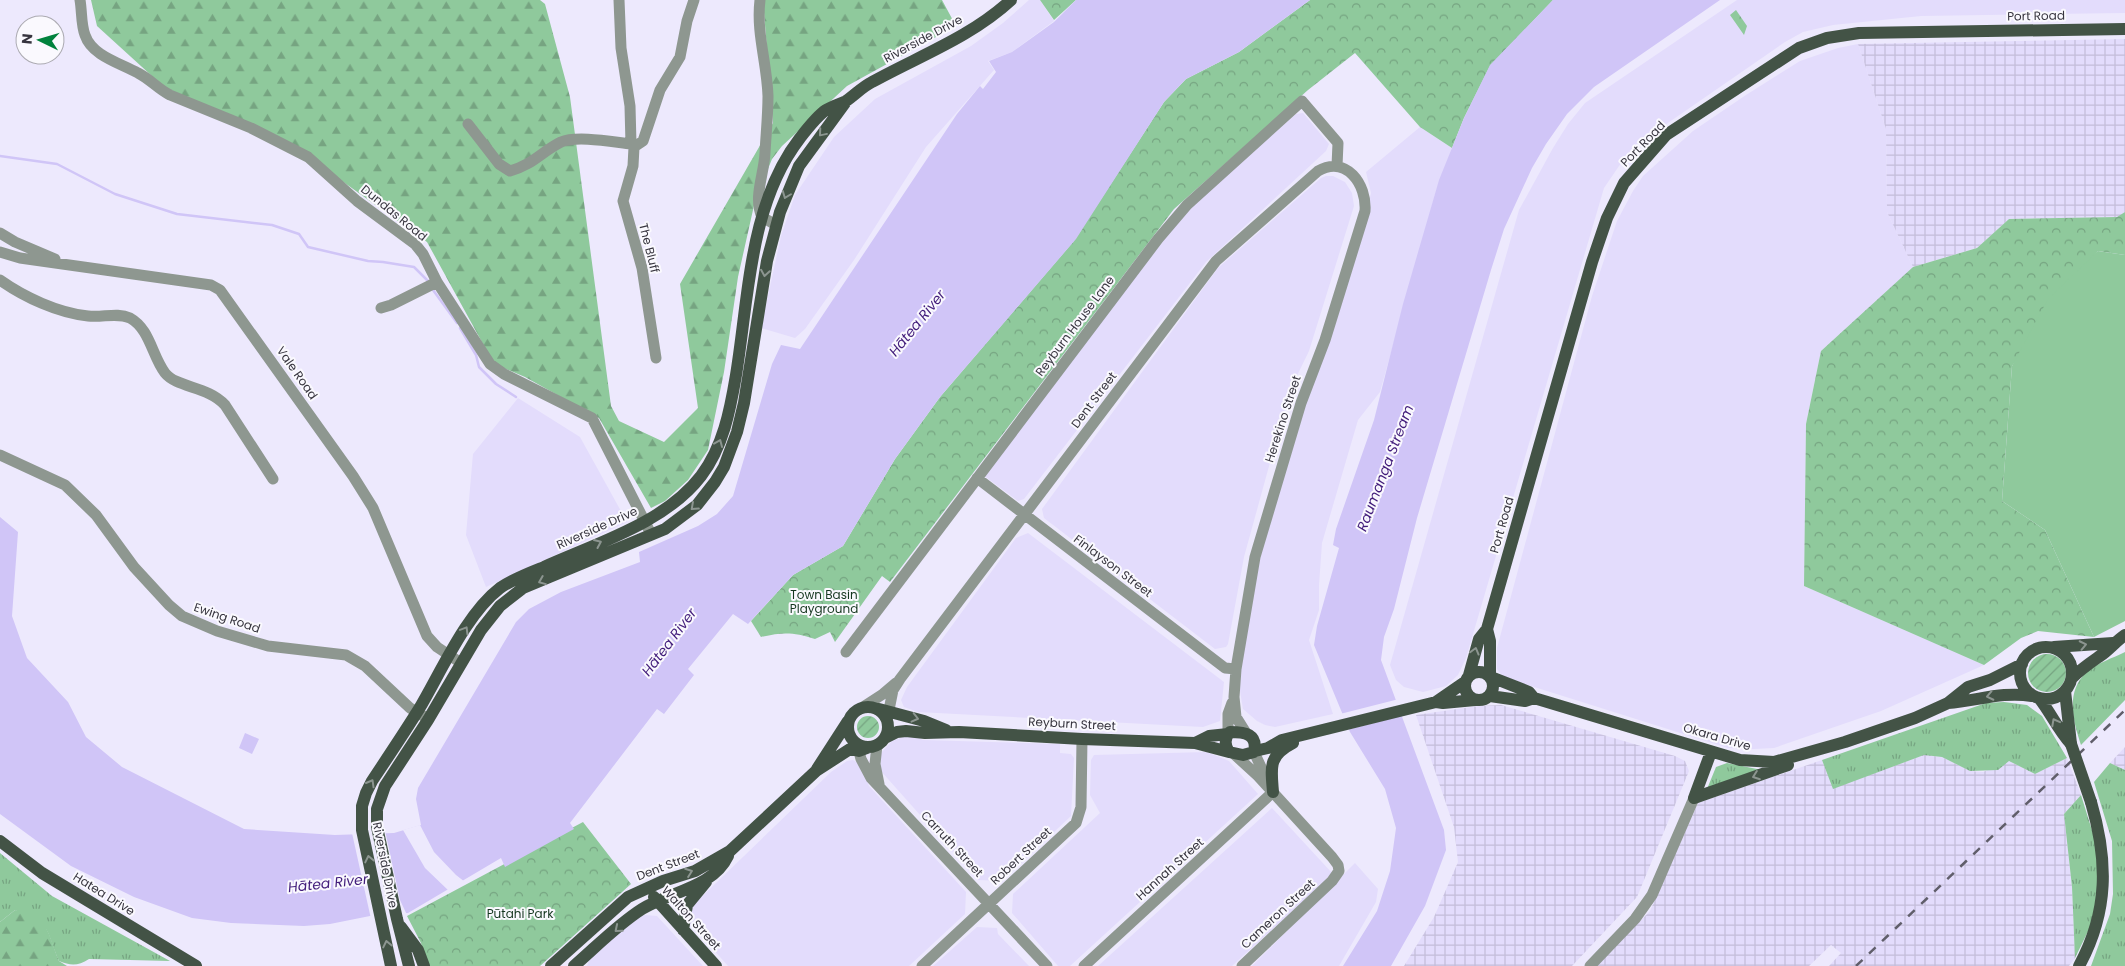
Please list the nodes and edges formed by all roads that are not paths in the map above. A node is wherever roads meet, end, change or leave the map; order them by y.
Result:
1 (80, 0) edge
2 (620, 0) edge
3 (694, 0) edge
4 (760, 0) edge
5 (1011, 0) edge
6 (2125, 28) edge
7 (846, 100) junction
8 (468, 124) dead end
9 (632, 145) junction
10 (1337, 166) junction
11 (762, 218) junction
12 (776, 225) junction
13 (0, 234) edge
14 (0, 252) edge
15 (71, 266) junction
16 (0, 280) edge
17 (437, 282) junction
18 (380, 308) dead end
19 (656, 358) dead end
20 (0, 455) edge
21 (977, 478) junction
22 (272, 479) dead end
23 (1026, 515) junction
24 (645, 522) junction
25 (652, 536) junction
26 (1487, 629) junction
27 (2125, 635) edge
28 (2113, 643) junction
29 (2052, 647) junction
30 (846, 652) dead end
31 (450, 656) junction
32 (461, 662) junction
33 (2022, 664) junction
34 (1236, 669) junction
35 (1490, 676) junction
36 (2072, 678) junction
37 (900, 679) junction
38 (1467, 679) junction
39 (2065, 691) junction
40 (1490, 696) junction
41 (1234, 697) junction
42 (2036, 697) junction
43 (1534, 698) junction
44 (1475, 700) junction
45 (1436, 702) junction
46 (1948, 703) junction
47 (863, 707) junction
48 (416, 712) junction
49 (885, 714) junction
50 (428, 720) junction
51 (848, 721) junction
52 (1315, 731) junction
53 (949, 732) junction
54 (1228, 734) junction
55 (1247, 734) junction
56 (1082, 739) junction
57 (1282, 740) junction
58 (1195, 743) junction
59 (2071, 744) junction
60 (869, 745) junction
61 (1255, 752) junction
62 (1711, 752) junction
63 (1232, 753) junction
64 (1798, 756) junction
65 (816, 771) junction
66 (879, 784) junction
67 (1273, 792) junction
68 (1694, 798) junction
69 (0, 842) edge
70 (730, 852) junction
71 (712, 874) junction
72 (1332, 881) joint
73 (646, 888) junction
74 (658, 902) junction
75 (990, 904) junction
76 (397, 921) junction
77 (683, 930) junction
78 (576, 965) edge
79 (196, 966) edge
80 (391, 966) edge
81 (410, 966) edge
82 (424, 966) edge
83 (551, 966) edge
84 (716, 966) edge
85 (922, 966) edge
86 (1047, 966) edge
87 (1084, 966) edge
88 (1242, 966) edge
89 (1590, 966) edge
90 (2079, 966) edge

1 - 17 street, Dundas Road
2 - 9 street, The Bluff
3 - 9 street
4 - 11 street
5 - 7 main road, Riverside Drive
6 - 26 main road, Port Road
7 - 11 main road, Riverside Drive
7 -> 12 main road, Riverside Drive
8 - 9 street
9 - 19 street, The Bluff
10 - 21 street, Reyburn House Lane
10 - 23 street, Dent Street
10 - 34 street, Herekino Street
11 - 12 street
24 -> 11 main road, Riverside Drive
12 -> 25 main road, Riverside Drive
13 - 15 street
14 - 15 street, Vale Road
15 - 31 street, Vale Road
16 - 22 street
17 - 18 street
17 - 24 street, Dundas Road
20 - 48 street, Ewing Road
21 - 23 street, Finlayson Street
21 - 30 street, Reyburn House Lane
23 - 34 street, Finlayson Street
23 - 37 street, Dent Street
24 - 25 street, Dundas Road
31 -> 24 main road, Riverside Drive
25 -> 32 main road, Riverside Drive
26 - 35 main road, Port Road
38 -> 26 main road, Port Road
27 - 28 main road
29 -> 28 main road
28 - 36 main road
29 - 33 main road
29 - 36 main road
31 - 32 street, Vale Road
31 - 48 main road, Riverside Drive
32 - 50 main road, Riverside Drive
33 - 42 main road
33 - 46 main road, Okara Drive
34 - 41 street, Herekino Street
35 - 38 main road
35 - 40 main road
35 - 43 main road, Okara Drive
36 - 39 main road
37 - 47 street, Dent Street
37 - 49 street, Dent Street
38 - 44 main road
38 - 45 main road
39 - 42 main road
39 - 59 main road
40 - 43 main road, Okara Drive
40 - 44 main road
41 - 54 street, Herekino Street
41 - 55 street, Herekino Street
42 -> 46 main road, Okara Drive
59 -> 42 main road
43 - 62 main road, Okara Drive
44 - 45 main road
45 - 52 main road
46 - 64 main road, Okara Drive
47 - 49 main road
47 - 51 main road
48 - 50 street, Ewing Road
80 -> 48 main road, Riverside Drive
49 -> 53 main road, Reyburn Street
49 - 60 main road
50 - 76 main road, Riverside Drive
51 - 60 main road
51 - 65 main road, Dent Street
52 - 57 main road
52 - 67 main road
53 - 56 main road, Reyburn Street
53 - 60 main road, Reyburn Street
54 - 55 main road
54 - 58 main road, Reyburn Street
54 - 63 main road
55 - 57 main road
55 - 61 main road
56 - 58 main road, Reyburn Street
56 - 75 street, Robert Street
57 - 61 main road
58 - 63 main road, Reyburn Street
59 - 90 main road, bridge
60 - 65 main road, Dent Street
60 - 66 street
60 - 66 street, Carruth Street
61 - 63 main road
61 - 67 street, Reyburn Street
62 - 64 main road, Okara Drive
62 - 68 main road
63 - 67 street, Reyburn Street
64 -> 68 main road
65 - 70 main road, Dent Street
66 - 75 street, Carruth Street
67 - 72 street, Reyburn Street
67 - 87 street, Hannah Street
68 - 89 street
69 - 79 main road, Hatea Drive
70 - 71 main road, Dent Street
73 -> 70 main road, Dent Street
71 - 74 main road, Dent Street
71 - 77 main road
72 - 88 street, Cameron Street
73 - 74 main road, Walton Street
73 - 83 main road, Dent Street
74 - 77 main road, Walton Street
74 -> 78 main road, Dent Street
75 - 85 street, Robert Street
75 - 86 street, Carruth Street
76 - 81 main road, Riverside Drive
76 - 82 main road
77 - 84 main road, Walton Street

